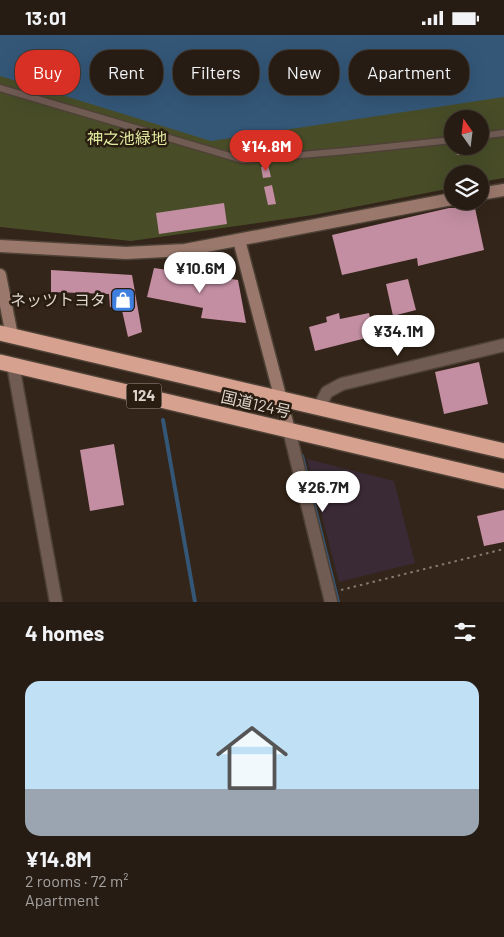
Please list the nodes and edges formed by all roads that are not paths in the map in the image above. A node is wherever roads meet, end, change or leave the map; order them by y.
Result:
1 (0, 88) edge
2 (504, 133) edge
3 (489, 135) edge
4 (444, 141) edge
5 (504, 190) edge
6 (489, 192) edge
7 (444, 201) edge
8 (239, 240) junction
9 (0, 246) edge
10 (0, 275) edge
11 (6, 334) edge
12 (504, 345) edge
13 (6, 364) edge
14 (280, 398) junction
15 (319, 407) junction
16 (288, 430) junction
17 (504, 451) edge
18 (504, 481) edge
19 (330, 597) edge
20 (56, 602) edge

1 - 4 lane
2 - 3 lane
5 - 6 street
7 - 8 street
8 - 9 street
8 - 14 street
10 - 11 street
11 - 14 highway, 国道124号 / 124
12 - 15 street
13 - 16 highway, 国道124号 / 124
13 - 20 street
14 - 15 highway, 国道124号 / 124
14 - 16 street
15 - 17 highway, 国道124号 / 124
16 - 18 highway, 国道124号 / 124
16 - 19 street

